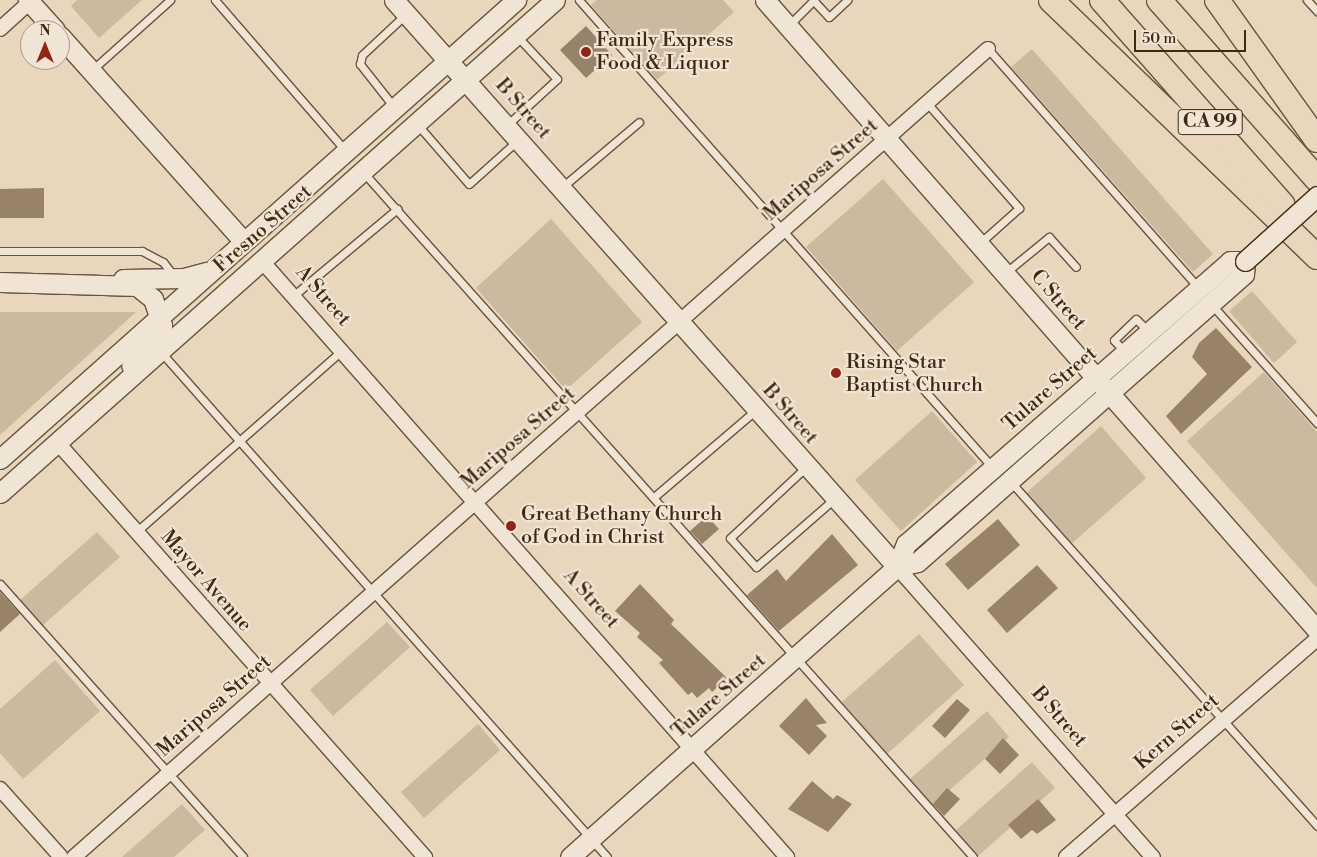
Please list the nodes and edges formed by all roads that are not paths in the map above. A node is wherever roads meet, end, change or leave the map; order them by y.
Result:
1 (170, 0) edge
2 (215, 0) edge
3 (516, 0) edge
4 (555, 0) edge
5 (579, 0) edge
6 (766, 0) edge
7 (813, 0) edge
8 (847, 0) edge
9 (1051, 0) edge
10 (1102, 0) edge
11 (1159, 0) edge
12 (1217, 0) edge
13 (1307, 0) edge
14 (30, 1) edge
15 (400, 7) edge
16 (1317, 11) edge
17 (0, 16) edge
18 (15, 16) junction
19 (46, 20) edge
20 (788, 26) junction
21 (0, 29) edge
22 (516, 35) junction
23 (70, 47) edge
24 (988, 49) joint
25 (448, 59) junction
26 (91, 71) junction
27 (466, 78) junction
28 (927, 103) junction
29 (394, 108) junction
30 (639, 122) dead end
31 (416, 124) junction
32 (506, 125) junction
33 (887, 138) junction
34 (519, 139) junction
35 (1317, 140) edge
36 (346, 151) junction
37 (362, 170) junction
38 (1317, 179) edge
39 (561, 188) junction
40 (1317, 196) edge
41 (396, 209) junction
42 (784, 230) junction
43 (244, 242) junction
44 (1317, 243) edge
45 (979, 244) junction
46 (0, 250) edge
47 (1317, 258) edge
48 (261, 260) junction
49 (1245, 261) junction
50 (1076, 267) dead end
51 (213, 270) junction
52 (1005, 273) junction
53 (176, 278) junction
54 (0, 282) edge
55 (69, 282) junction
56 (1199, 288) junction
57 (293, 296) junction
58 (1210, 303) junction
59 (161, 313) junction
60 (679, 322) junction
61 (160, 351) junction
62 (341, 351) junction
63 (1095, 378) junction
64 (1108, 393) junction
65 (110, 395) junction
66 (756, 410) junction
67 (578, 412) junction
68 (1317, 422) edge
69 (240, 441) junction
70 (57, 442) junction
71 (0, 459) edge
72 (806, 467) junction
73 (993, 468) junction
74 (1010, 481) junction
75 (0, 493) edge
76 (654, 497) junction
77 (835, 498) junction
78 (474, 504) junction
79 (136, 532) junction
80 (897, 567) junction
81 (0, 584) edge
82 (375, 591) junction
83 (1317, 630) edge
84 (1317, 639) edge
85 (795, 660) junction
86 (270, 684) junction
87 (1221, 719) junction
88 (694, 747) junction
89 (169, 773) junction
90 (0, 789) edge
91 (1115, 814) junction
92 (1317, 826) edge
93 (591, 838) junction
94 (61, 857) edge
95 (74, 857) edge
96 (243, 857) edge
97 (425, 857) edge
98 (570, 857) edge
99 (607, 857) edge
100 (787, 857) edge
101 (973, 857) edge
102 (1066, 857) edge
103 (1153, 857) edge

1 - 26 lane
2 - 36 lane
3 - 25 main road, Fresno Street
4 - 22 main road, Fresno Street
5 - 42 lane
6 - 20 main road, C Street
7 - 8 lane
7 - 20 lane
9 - 47 highway
10 - 44 highway, CA 99
11 - 38 highway, CA 99
12 - 35 highway
13 - 16 lane
14 - 18 street
14 - 19 main road
15 - 25 main road, B Street
15 - 29 lane
17 - 18 street
18 - 21 street
20 - 33 main road, C Street
22 - 27 main road, Fresno Street
22 - 32 lane
23 - 26 main road
24 - 28 street, Mariposa Street
24 - 56 lane
25 - 27 main road, B Street
25 - 29 main road, Fresno Street
26 - 43 main road
27 - 31 main road, Fresno Street
27 - 32 main road, B Street
28 - 33 street, Mariposa Street
28 - 45 lane
29 - 36 main road, Fresno Street
30 - 39 lane
31 - 34 lane
31 - 37 main road, Fresno Street
32 - 34 main road, B Street
33 - 42 street, Mariposa Street
33 - 45 main road, C Street
34 - 39 main road, B Street
36 - 43 main road, Fresno Street
37 - 41 lane
37 - 48 main road, Fresno Street
39 - 60 main road, B Street
40 - 49 main road, Tulare Street, bridge
41 - 57 lane
41 - 67 lane
42 - 60 street, Mariposa Street
42 - 73 lane
43 - 51 main road, Fresno Street
45 - 52 main road, C Street
46 - 53 lane
48 - 57 street, A Street
48 - 61 main road, Fresno Street
49 - 56 main road, Tulare Street
49 - 58 main road, Tulare Street
50 - 52 lane
51 - 53 main road
51 - 59 main road, Fresno Street
52 - 63 main road, C Street
53 - 55 main road
54 - 55 main road
55 - 59 main road
56 - 63 main road, Tulare Street
57 - 62 street, A Street
58 - 64 main road, Tulare Street
58 - 68 lane
59 - 65 main road
59 - 71 main road, Fresno Street
60 - 66 main road, B Street
60 - 67 street, Mariposa Street
61 - 65 main road, Fresno Street
61 - 69 lane
62 - 69 lane
62 - 78 street, A Street
63 - 64 main road, C Street
63 - 73 main road, Tulare Street
64 - 74 main road, Tulare Street
64 - 83 main road, C Street
65 - 70 main road, Fresno Street
66 - 72 main road, B Street
66 - 76 lane
67 - 76 lane
67 - 78 street, Mariposa Street
69 - 79 lane
69 - 82 lane
70 - 75 main road, Fresno Street
70 - 79 street, Mayor Avenue
72 - 77 main road, B Street
72 - 77 lane
73 - 80 main road, Tulare Street
74 - 80 main road, Tulare Street
74 - 87 lane
76 - 85 lane
77 - 80 main road, B Street
78 - 82 street, Mariposa Street
78 - 88 street, A Street
79 - 86 street, Mayor Avenue
80 - 85 main road, Tulare Street
80 - 91 street, B Street
81 - 89 lane
82 - 86 street, Mariposa Street
82 - 93 lane
84 - 87 street, Kern Street
85 - 88 main road, Tulare Street
85 - 101 lane
86 - 89 street, Mariposa Street
86 - 97 street, Mayor Avenue
87 - 91 street, Kern Street
87 - 92 lane
88 - 93 main road, Tulare Street
88 - 100 street, A Street
89 - 95 street, Mariposa Street
89 - 96 lane
90 - 94 street
91 - 102 street, Kern Street
91 - 103 street, B Street
93 - 98 main road, Tulare Street
93 - 99 lane

